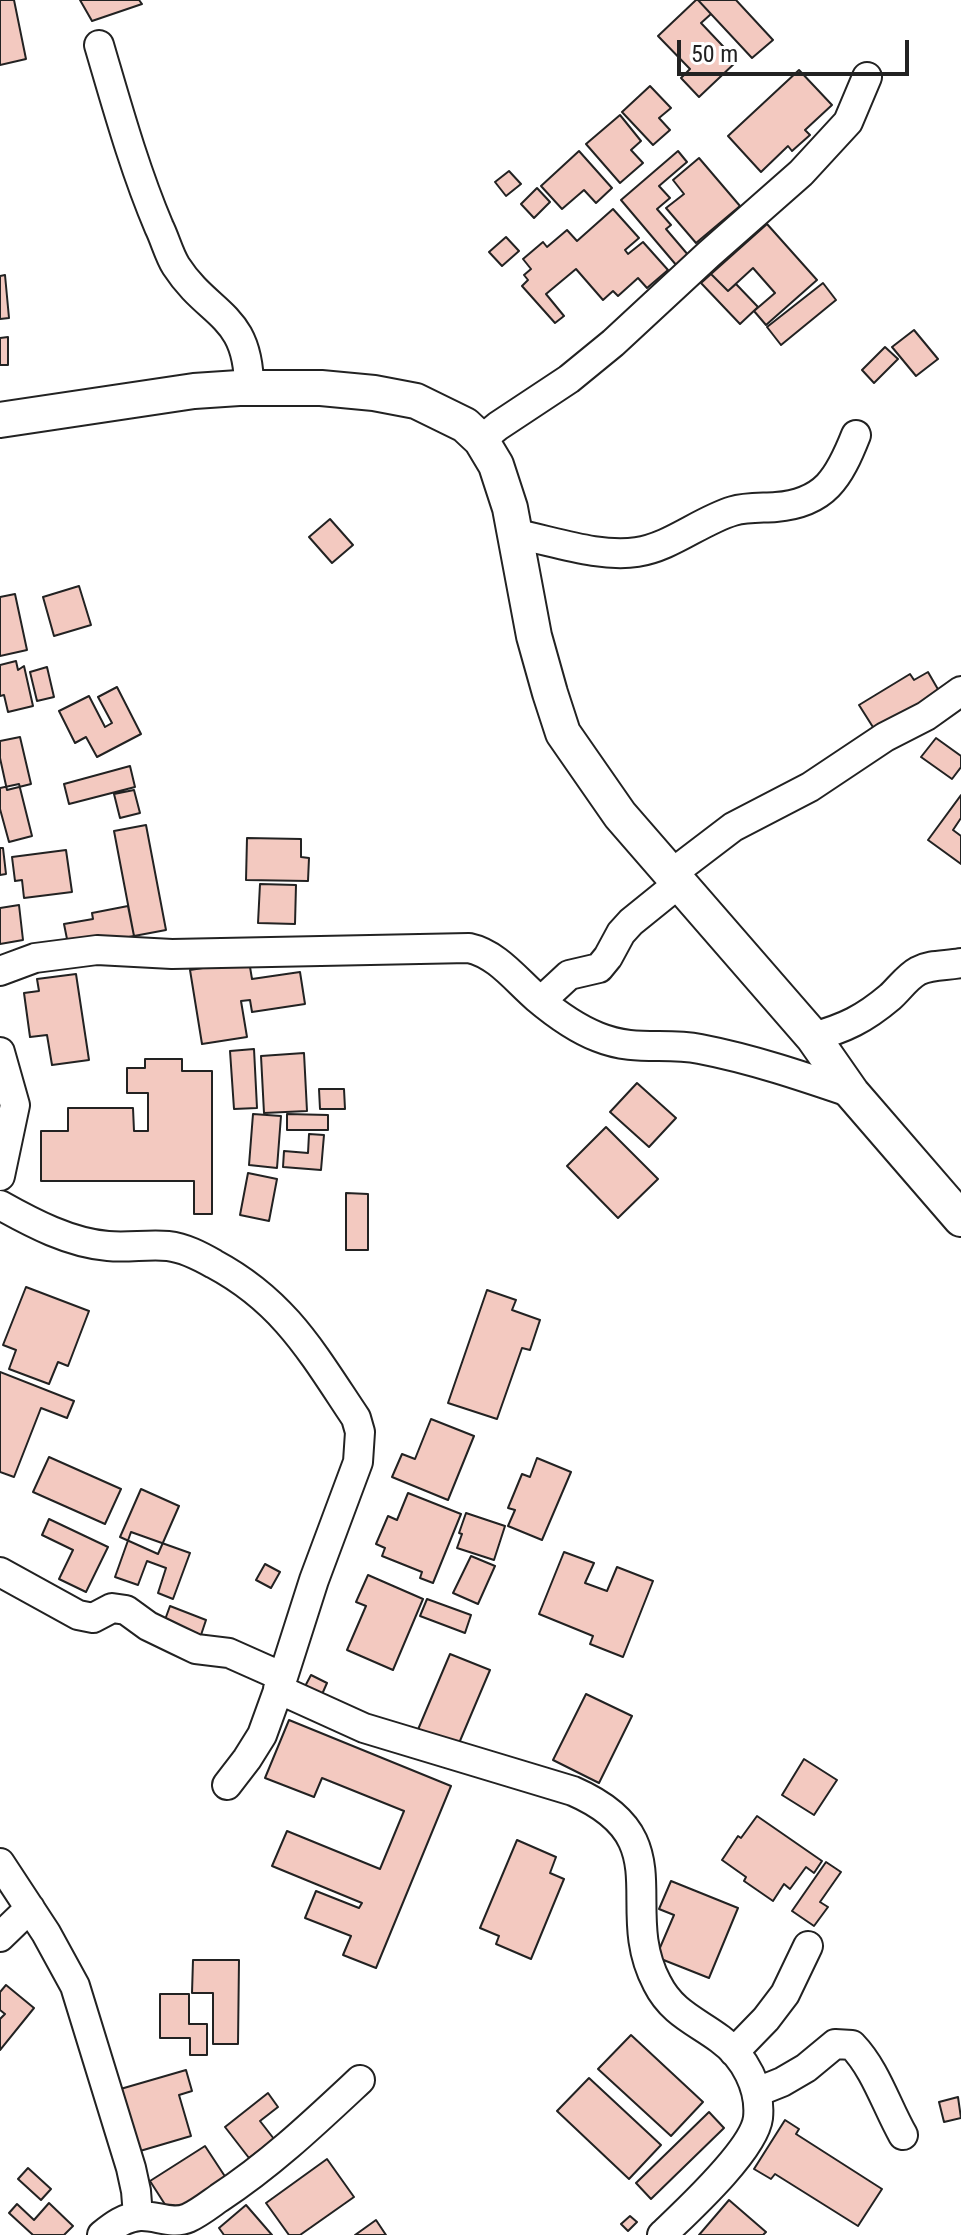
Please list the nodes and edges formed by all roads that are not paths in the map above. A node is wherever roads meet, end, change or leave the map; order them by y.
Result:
1 (99, 45) dead end
2 (867, 77) dead end
3 (249, 388) junction
4 (0, 420) edge
5 (856, 435) dead end
6 (481, 440) junction
7 (516, 534) junction
8 (961, 691) edge
9 (674, 879) junction
10 (961, 963) edge
11 (0, 971) edge
12 (541, 1001) junction
13 (813, 1037) junction
14 (0, 1052) edge
15 (852, 1093) junction
16 (0, 1176) edge
17 (0, 1205) edge
18 (961, 1219) edge
19 (0, 1572) edge
20 (280, 1683) junction
21 (227, 1785) dead end
22 (0, 1863) edge
23 (30, 1908) junction
24 (0, 1937) edge
25 (808, 1946) dead end
26 (734, 2052) junction
27 (360, 2080) dead end
28 (757, 2092) junction
29 (903, 2135) dead end
30 (138, 2216) junction
31 (102, 2235) edge
32 (662, 2235) edge

1 - 3 street
2 - 6 street
3 - 4 street
3 - 6 street
5 - 7 street
6 - 7 street
7 - 9 street
8 - 9 street
9 - 12 street
9 - 13 street
10 - 13 street
11 - 12 street
12 - 15 street
13 - 15 street
14 - 16 street
15 - 18 street
17 - 20 street
19 - 20 street
20 - 21 street
20 - 26 street
22 - 23 street
23 - 24 street
23 - 30 street
25 - 26 street
26 - 28 street
27 - 30 street
28 - 29 street
28 - 32 street
30 - 31 street

